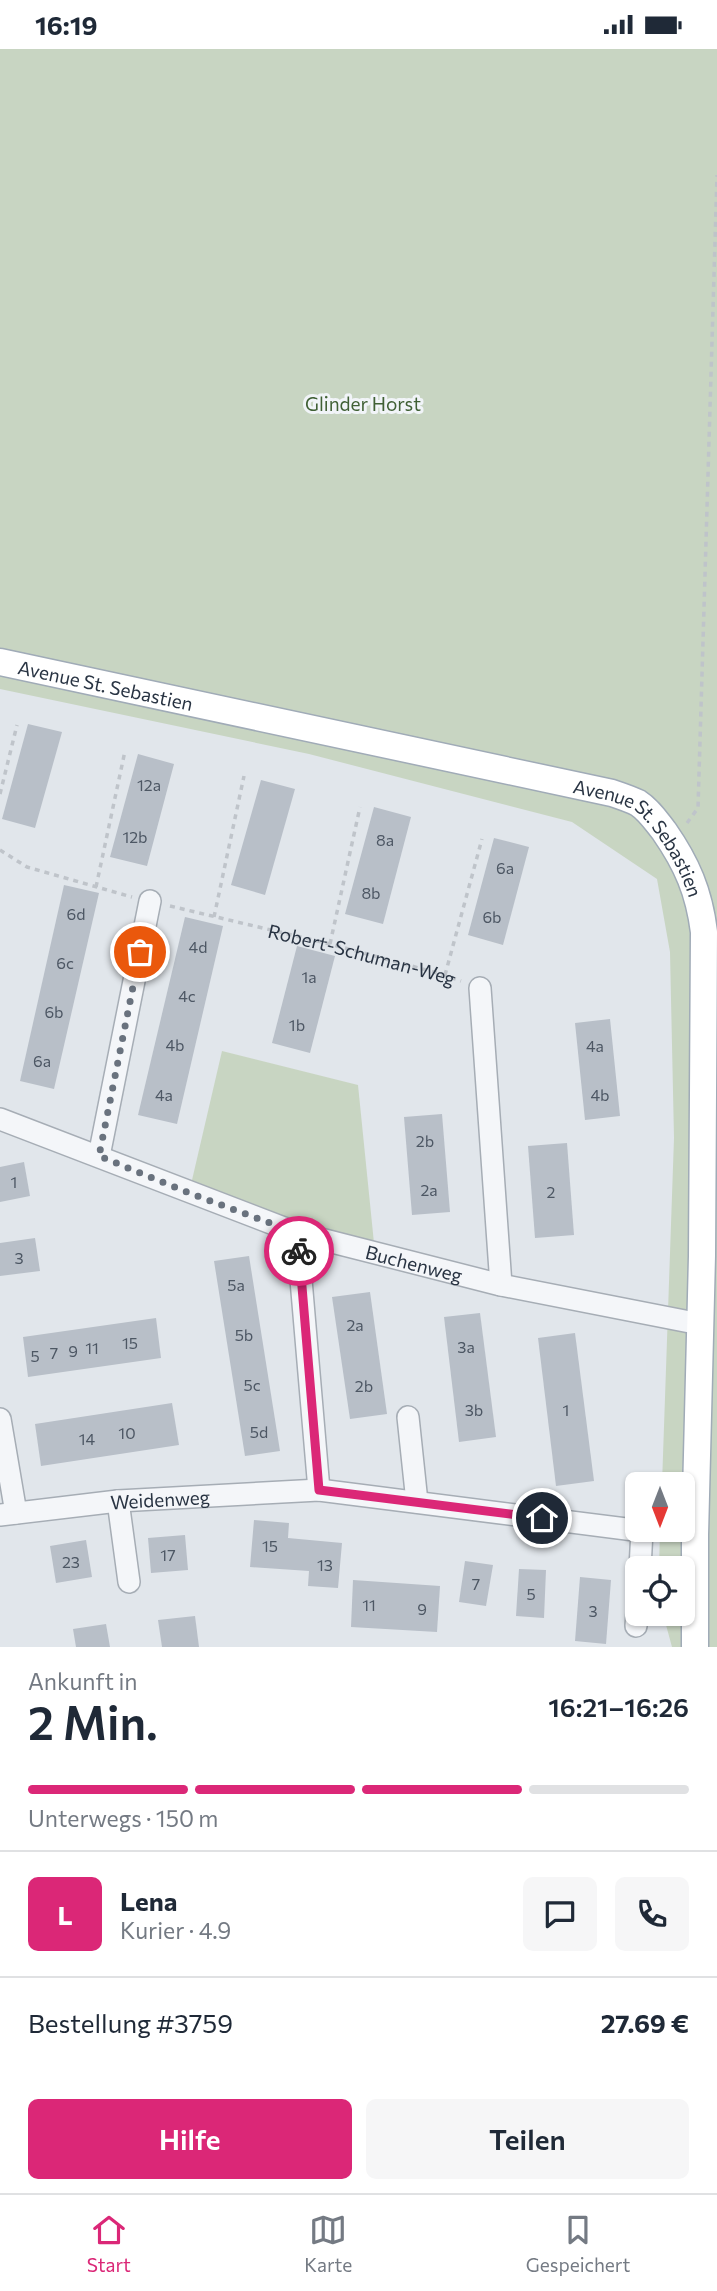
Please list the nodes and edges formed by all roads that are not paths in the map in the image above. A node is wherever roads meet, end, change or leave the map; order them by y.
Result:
1 (0, 661) edge
2 (150, 901) road end
3 (480, 988) road end
4 (0, 1119) edge
5 (99, 1156) junction
6 (297, 1233) junction
7 (501, 1285) junction
8 (700, 1324) junction
9 (408, 1417) dead end
10 (0, 1419) edge
11 (319, 1490) junction
12 (118, 1501) junction
13 (417, 1502) junction
14 (8, 1514) edge
15 (625, 1529) edge
16 (129, 1582) dead end
17 (695, 1647) edge

1 - 8 main road, Avenue St. Sebastien
2 - 5 street
3 - 7 street, Robert-Schuman-Weg
4 - 5 street, Buchenweg
5 - 6 street, Buchenweg
6 - 7 street, Buchenweg
6 - 11 street
7 - 8 street, Buchenweg
8 - 17 main road, Avenue St. Sebastien
9 - 13 street
10 - 14 street
11 - 12 street, Weidenweg
11 - 13 street, Weidenweg
12 - 14 street, Weidenweg
12 - 16 street
13 - 15 street, Weidenweg

